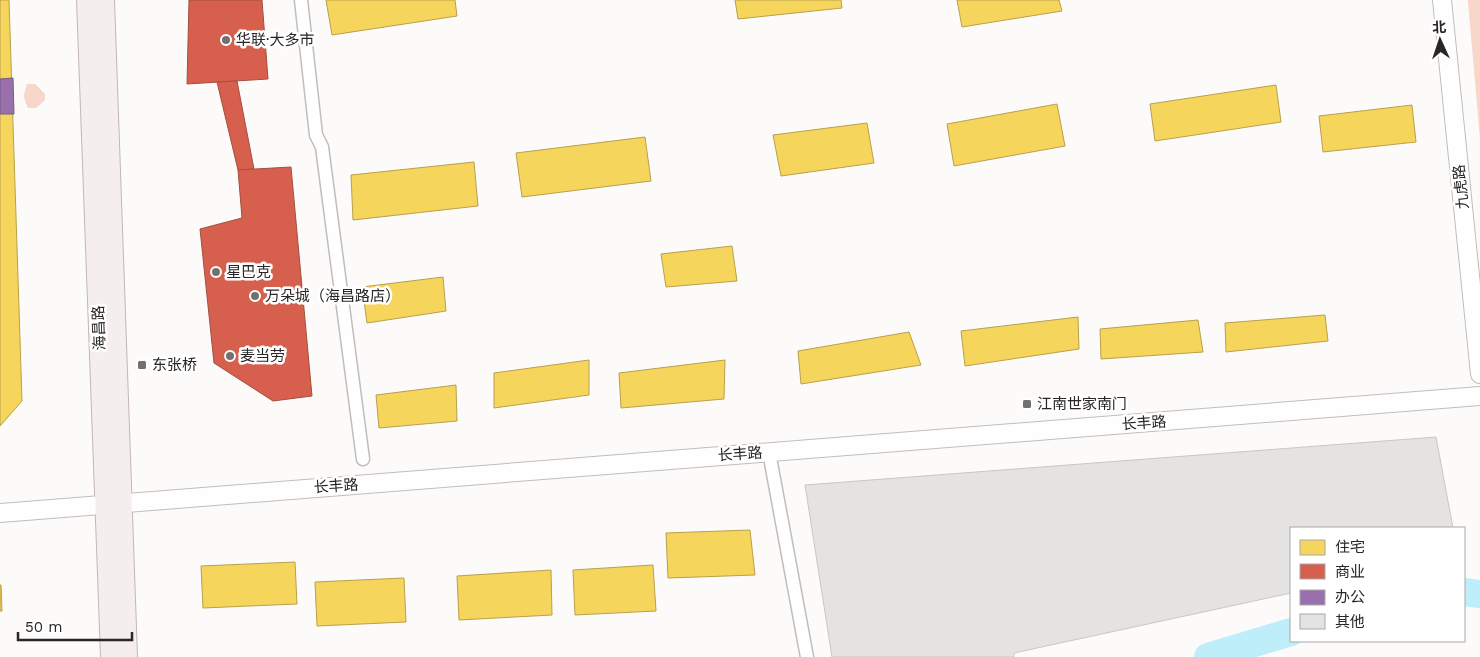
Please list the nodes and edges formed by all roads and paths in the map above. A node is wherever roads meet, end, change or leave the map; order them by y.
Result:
1 (86, 0) edge
2 (104, 0) edge
3 (300, 0) edge
4 (1442, 0) edge
5 (1480, 374) edge
6 (1480, 396) edge
7 (769, 452) junction
8 (363, 459) dead end
9 (114, 503) junction
10 (0, 513) edge
11 (111, 657) edge
12 (127, 657) edge
13 (807, 657) edge

1 - 9 main road, 海昌路
2 - 9 main road, 海昌路
3 - 8 street
4 - 5 street, 九虎路
6 - 7 street, 长丰路
7 - 9 street, 长丰路
7 - 13 street
9 - 10 street, 长丰路
9 - 11 main road, 海昌路
9 - 12 main road, 海昌路

